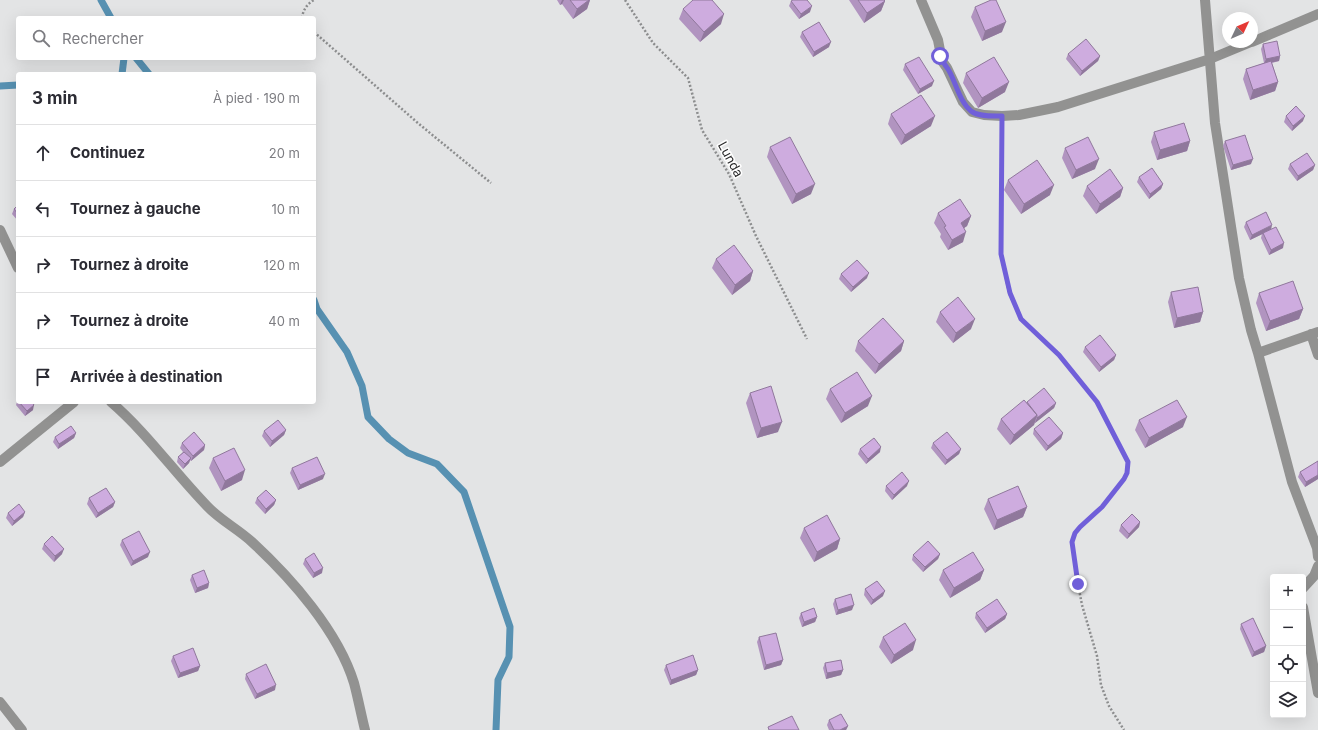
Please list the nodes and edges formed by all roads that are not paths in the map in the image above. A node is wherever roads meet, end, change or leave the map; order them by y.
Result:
1 (921, 0) edge
2 (1205, 0) edge
3 (1318, 14) edge
4 (1258, 39) edge
5 (1237, 48) edge
6 (1210, 59) junction
7 (0, 230) edge
8 (16, 264) edge
9 (1315, 333) edge
10 (1258, 353) junction
11 (1318, 355) edge
12 (72, 404) edge
13 (113, 404) edge
14 (0, 462) edge
15 (1318, 557) edge
16 (1318, 566) edge
17 (1306, 585) edge
18 (1304, 610) edge
19 (1318, 692) edge
20 (0, 702) edge
21 (22, 730) edge
22 (365, 730) edge

1 - 6 street
2 - 6 street
3 - 4 street
5 - 6 street
6 - 10 street
7 - 8 street
9 - 10 street
9 - 11 street
10 - 15 street
12 - 14 street
13 - 22 street
16 - 17 street
18 - 19 street
20 - 21 street

